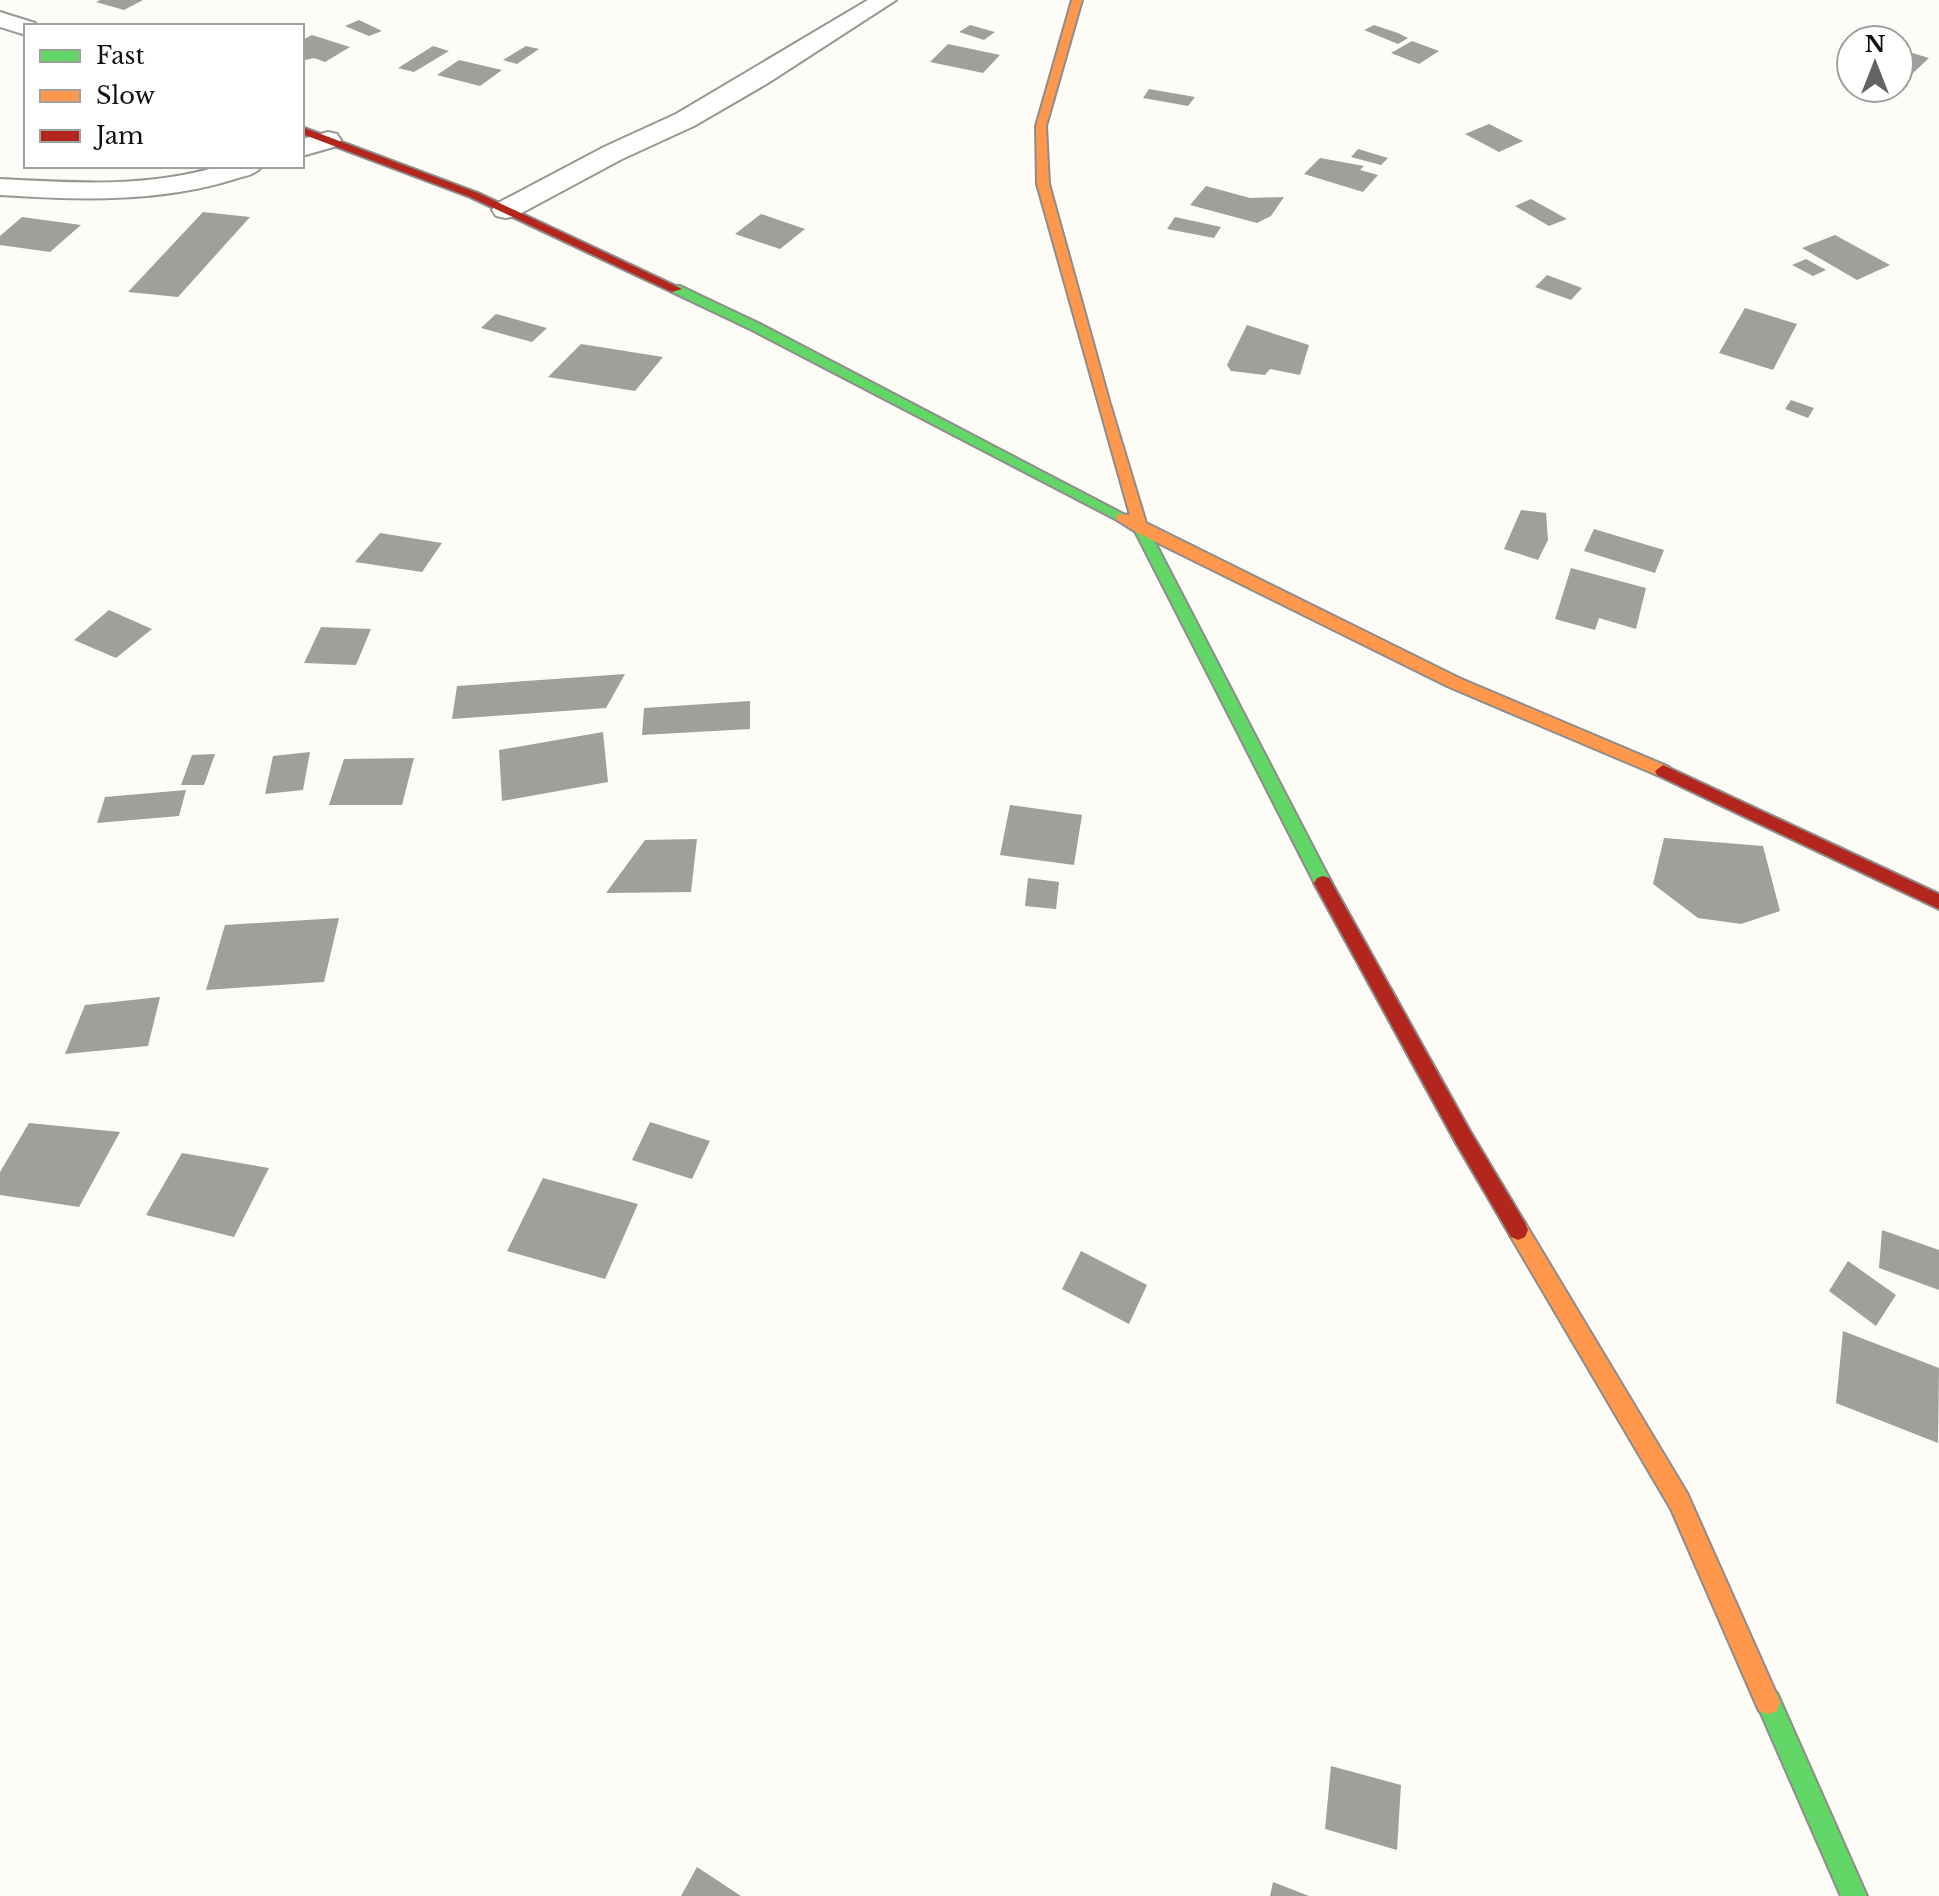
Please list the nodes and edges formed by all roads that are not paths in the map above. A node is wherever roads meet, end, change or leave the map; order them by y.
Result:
1 (884, 0) edge
2 (1077, 0) edge
3 (0, 19) edge
4 (24, 27) edge
5 (315, 144) edge
6 (240, 168) edge
7 (0, 187) edge
8 (506, 210) junction
9 (1140, 526) junction
10 (1939, 902) edge
11 (1854, 1896) edge

1 - 8 street
2 - 9 street
3 - 4 street
5 - 8 street
6 - 7 street
8 - 9 street
9 - 10 street
9 - 11 street

